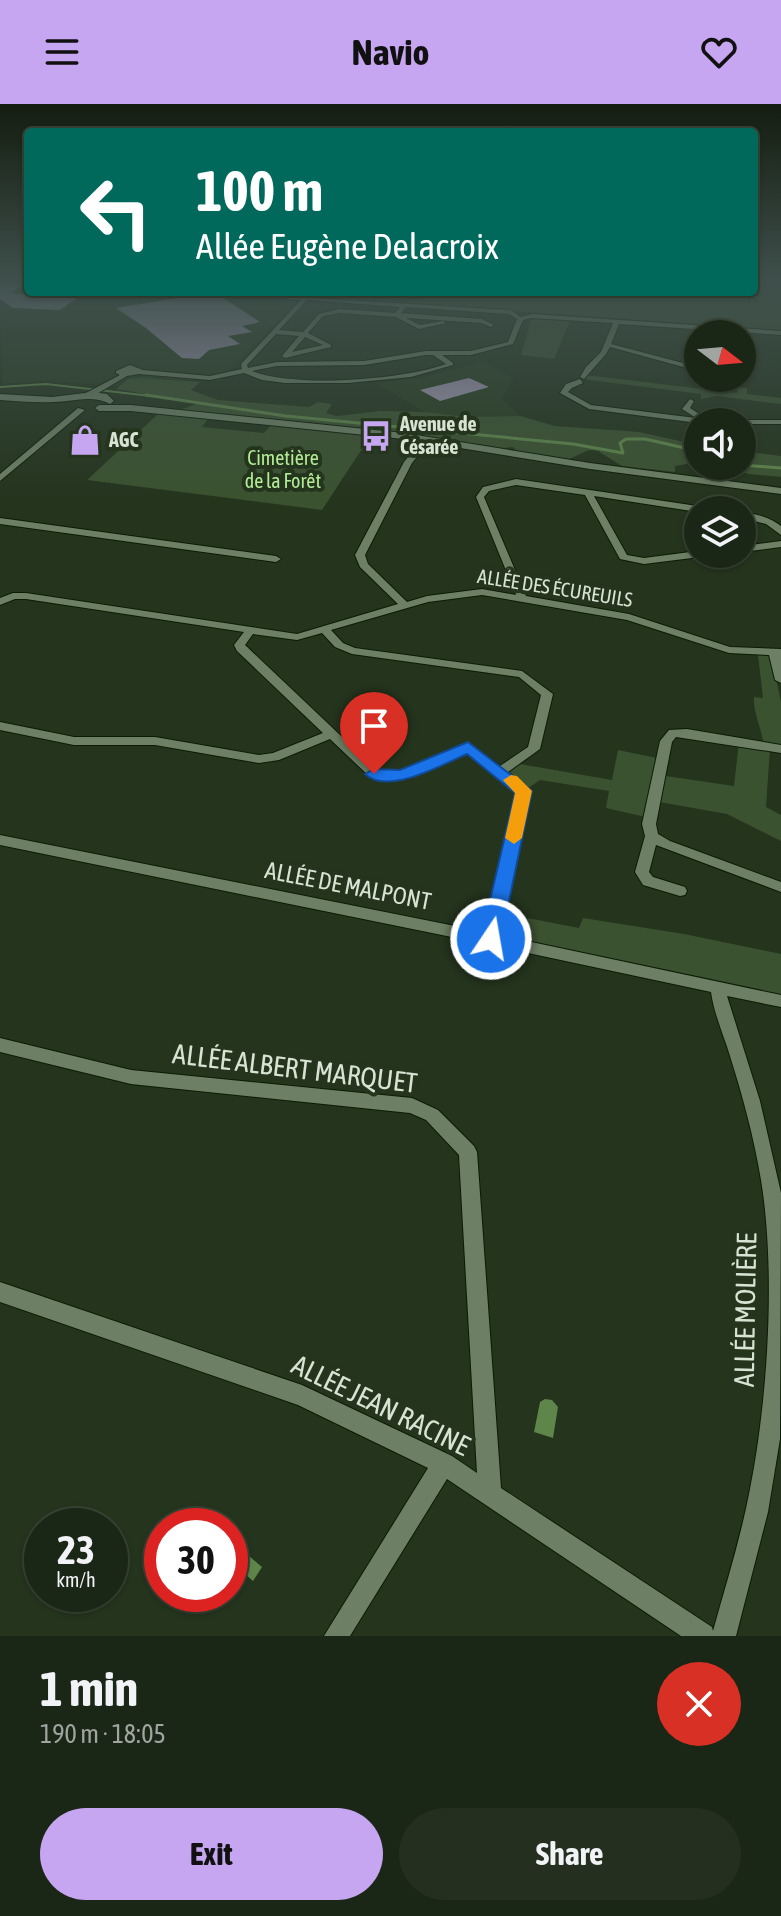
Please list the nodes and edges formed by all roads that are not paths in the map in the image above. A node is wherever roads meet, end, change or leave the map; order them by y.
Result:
1 (253, 354) edge
2 (288, 354) edge
3 (301, 354) edge
4 (420, 354) edge
5 (433, 354) edge
6 (601, 354) edge
7 (647, 354) edge
8 (283, 360) junction
9 (684, 367) edge
10 (247, 372) junction
11 (108, 391) junction
12 (0, 398) edge
13 (73, 401) junction
14 (690, 401) dead end
15 (99, 408) junction
16 (131, 408) junction
17 (686, 408) edge
18 (81, 410) junction
19 (684, 419) edge
20 (756, 422) edge
21 (781, 422) edge
22 (427, 439) junction
23 (0, 478) edge
24 (781, 489) edge
25 (589, 495) junction
26 (684, 507) edge
27 (756, 517) edge
28 (0, 521) edge
29 (781, 532) edge
30 (781, 544) edge
31 (756, 547) edge
32 (684, 556) edge
33 (276, 559) dead end
34 (522, 598) junction
35 (0, 602) edge
36 (403, 604) junction
37 (323, 628) junction
38 (250, 631) junction
39 (778, 652) edge
40 (781, 680) edge
41 (0, 726) edge
42 (329, 735) junction
43 (781, 749) edge
44 (502, 771) junction
45 (652, 836) junction
46 (0, 840) edge
47 (781, 887) edge
48 (680, 891) dead end
49 (491, 939) junction
50 (719, 988) junction
51 (781, 1001) edge
52 (0, 1045) edge
53 (0, 1292) edge
54 (444, 1464) junction
55 (490, 1495) junction
56 (336, 1636) edge
57 (703, 1636) edge
58 (724, 1636) edge

1 - 10 street
2 - 8 street
3 - 8 street
4 - 8 street
5 - 10 street
6 - 19 street
7 - 9 street
8 - 10 street
10 - 11 street
11 - 13 street
11 - 15 street
11 - 16 street
12 - 13 street
13 - 18 street
14 - 17 street
15 - 16 street
15 - 18 street
16 - 22 street
18 - 23 street
20 - 21 street
22 - 24 street
22 - 36 street
25 - 26 street
25 - 32 street
25 - 34 street
27 - 29 street
28 - 33 street
30 - 31 street
34 - 36 street, ALLÉE DES ÉCUREUILS
34 - 39 street, ALLÉE DES ÉCUREUILS
35 - 38 street, ALLÉE DES ÉCUREUILS
36 - 37 street, ALLÉE DES ÉCUREUILS
37 - 38 street, ALLÉE DES ÉCUREUILS
37 - 44 street
38 - 42 street
39 - 40 street, ALLÉE DES ÉCUREUILS
41 - 42 street
42 - 44 street
43 - 45 street
44 - 49 street
45 - 47 street
45 - 48 street
46 - 49 street, ALLÉE DE MALPONT
49 - 50 street, ALLÉE DE MALPONT
50 - 51 street, ALLÉE DE MALPONT
50 - 58 street, ALLÉE MOLIÈRE
52 - 55 street, ALLÉE ALBERT MARQUET
53 - 54 street, ALLÉE JEAN RACINE
54 - 55 street, ALLÉE JEAN RACINE
54 - 56 street
55 - 57 street, ALLÉE JEAN RACINE

